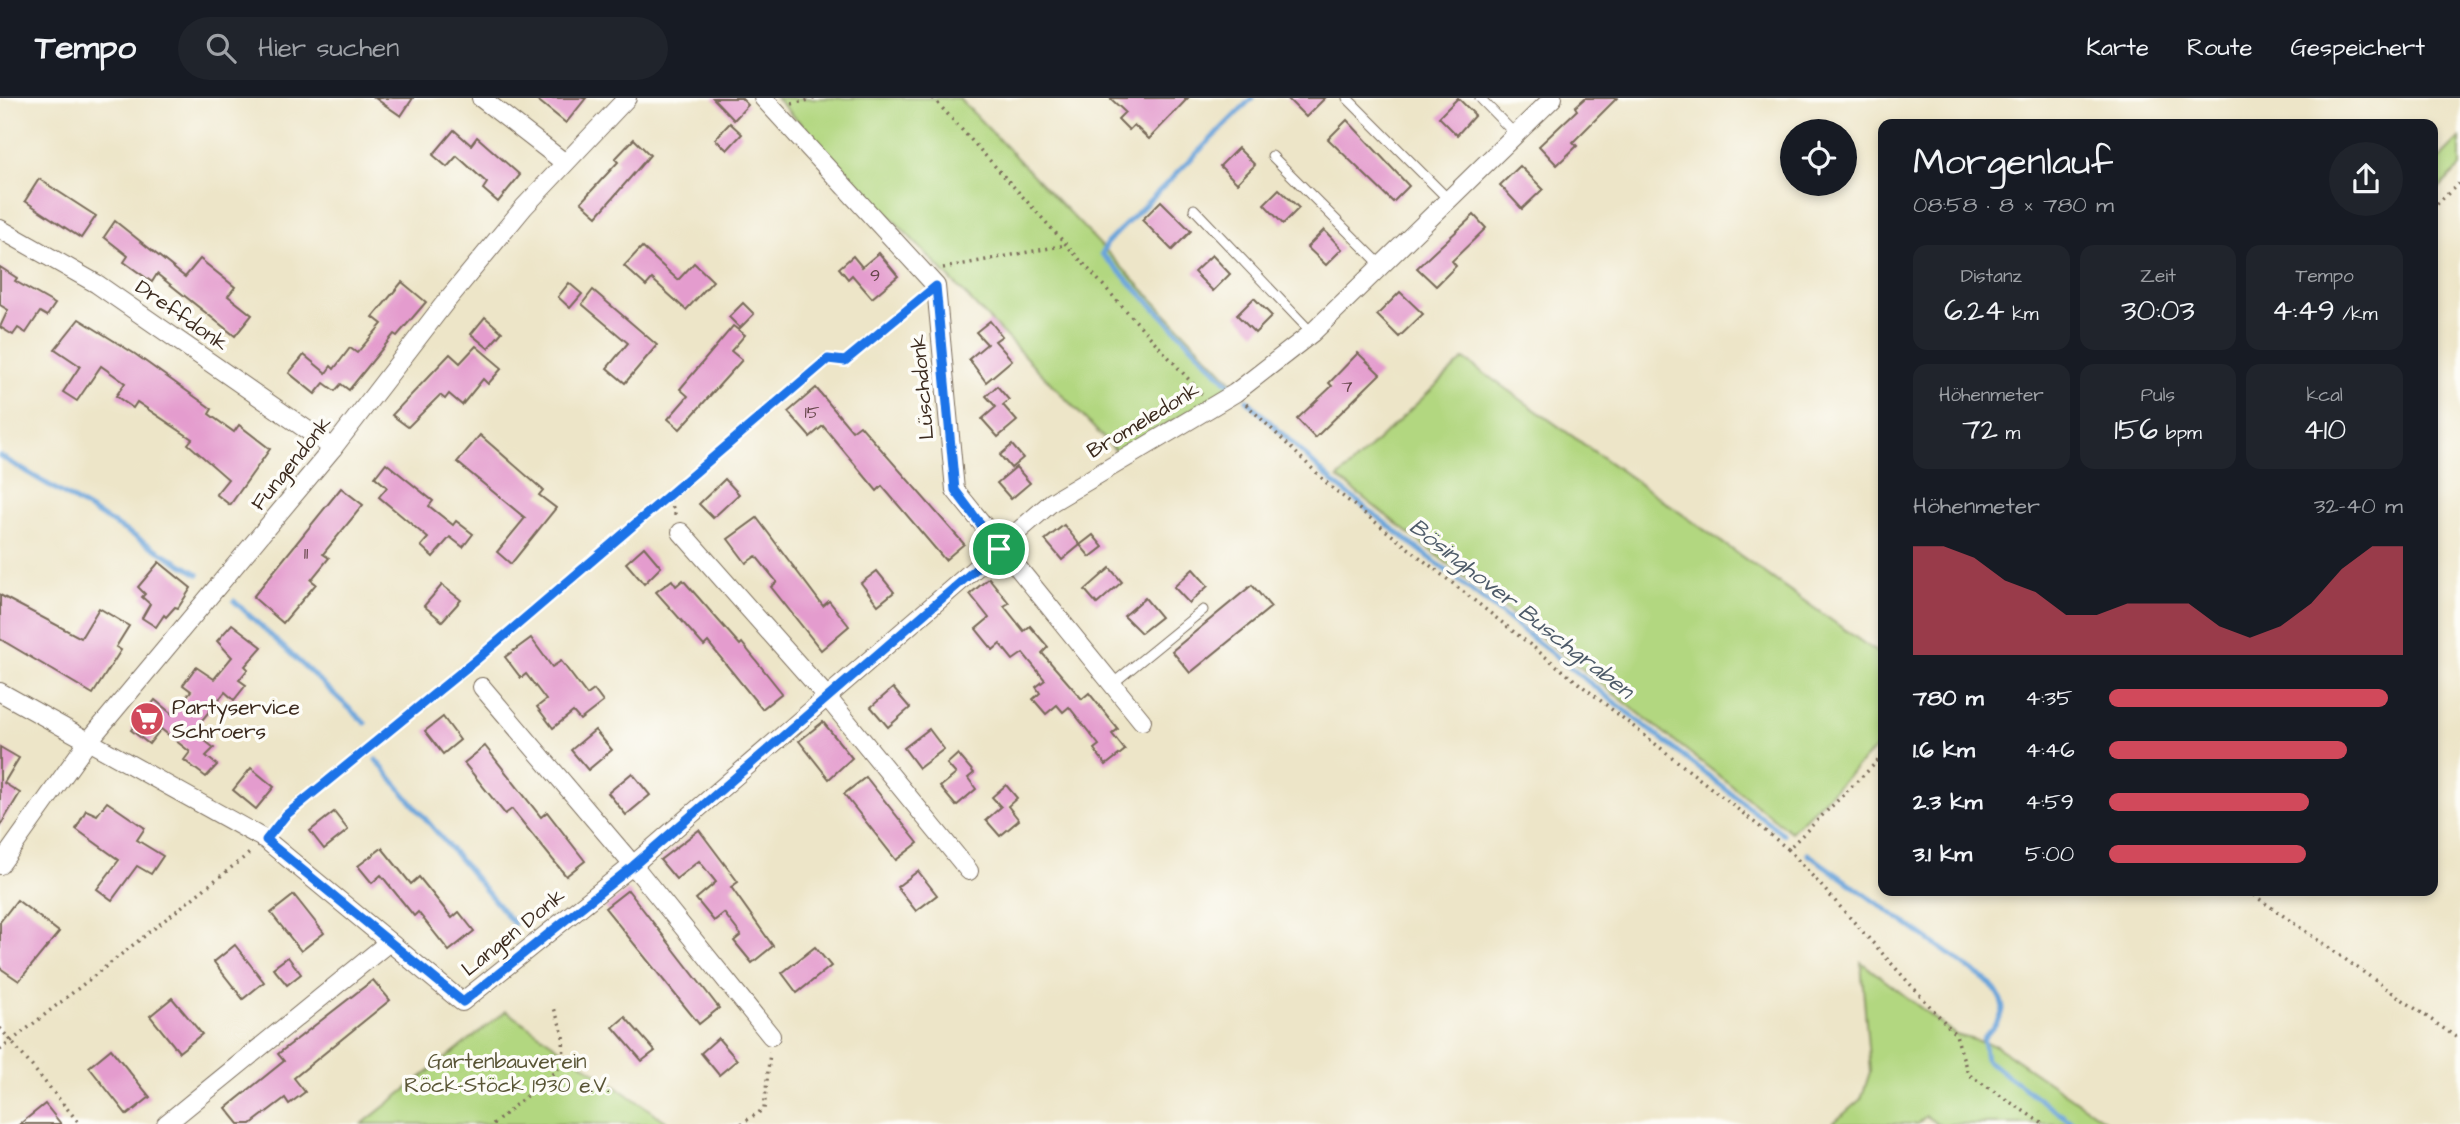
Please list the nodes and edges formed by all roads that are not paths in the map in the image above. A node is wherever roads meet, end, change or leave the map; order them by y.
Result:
1 (481, 98) edge
2 (627, 98) edge
3 (1348, 98) edge
4 (1480, 98) edge
5 (1553, 98) edge
6 (768, 102) edge
7 (1516, 135) junction
8 (1272, 156) dead end
9 (565, 163) junction
10 (1449, 200) junction
11 (1194, 209) dead end
12 (0, 229) edge
13 (1380, 264) junction
14 (1312, 333) junction
15 (333, 448) junction
16 (681, 531) road end
17 (999, 549) junction
18 (1203, 610) dead end
19 (1111, 685) junction
20 (482, 687) dead end
21 (0, 692) edge
22 (827, 697) junction
23 (1142, 721) dead end
24 (87, 743) junction
25 (0, 865) edge
26 (633, 866) junction
27 (969, 871) dead end
28 (389, 942) junction
29 (771, 1036) road end
30 (166, 1124) edge

1 - 9 street
2 - 9 street, Fungendonk
3 - 10 lane
4 - 7 lane
5 - 7 street, Bromeledonk
6 - 17 street, Lüschdonk
7 - 10 street, Bromeledonk
8 - 13 lane
9 - 15 street, Fungendonk
10 - 13 street, Bromeledonk
11 - 14 lane
12 - 15 street, Dreffdonk
13 - 14 street, Bromeledonk
14 - 17 street, Bromeledonk
15 - 24 street, Fungendonk
16 - 22 street
17 - 19 street, Lüschdonk
17 - 22 street, Langen Donk
18 - 19 lane
19 - 23 street, Lüschdonk
20 - 26 street
21 - 24 street, Langen Donk
22 - 26 street, Langen Donk
22 - 27 street
24 - 25 street, Fungendonk
24 - 28 street, Langen Donk
26 - 28 street, Langen Donk
26 - 29 street
28 - 30 street

